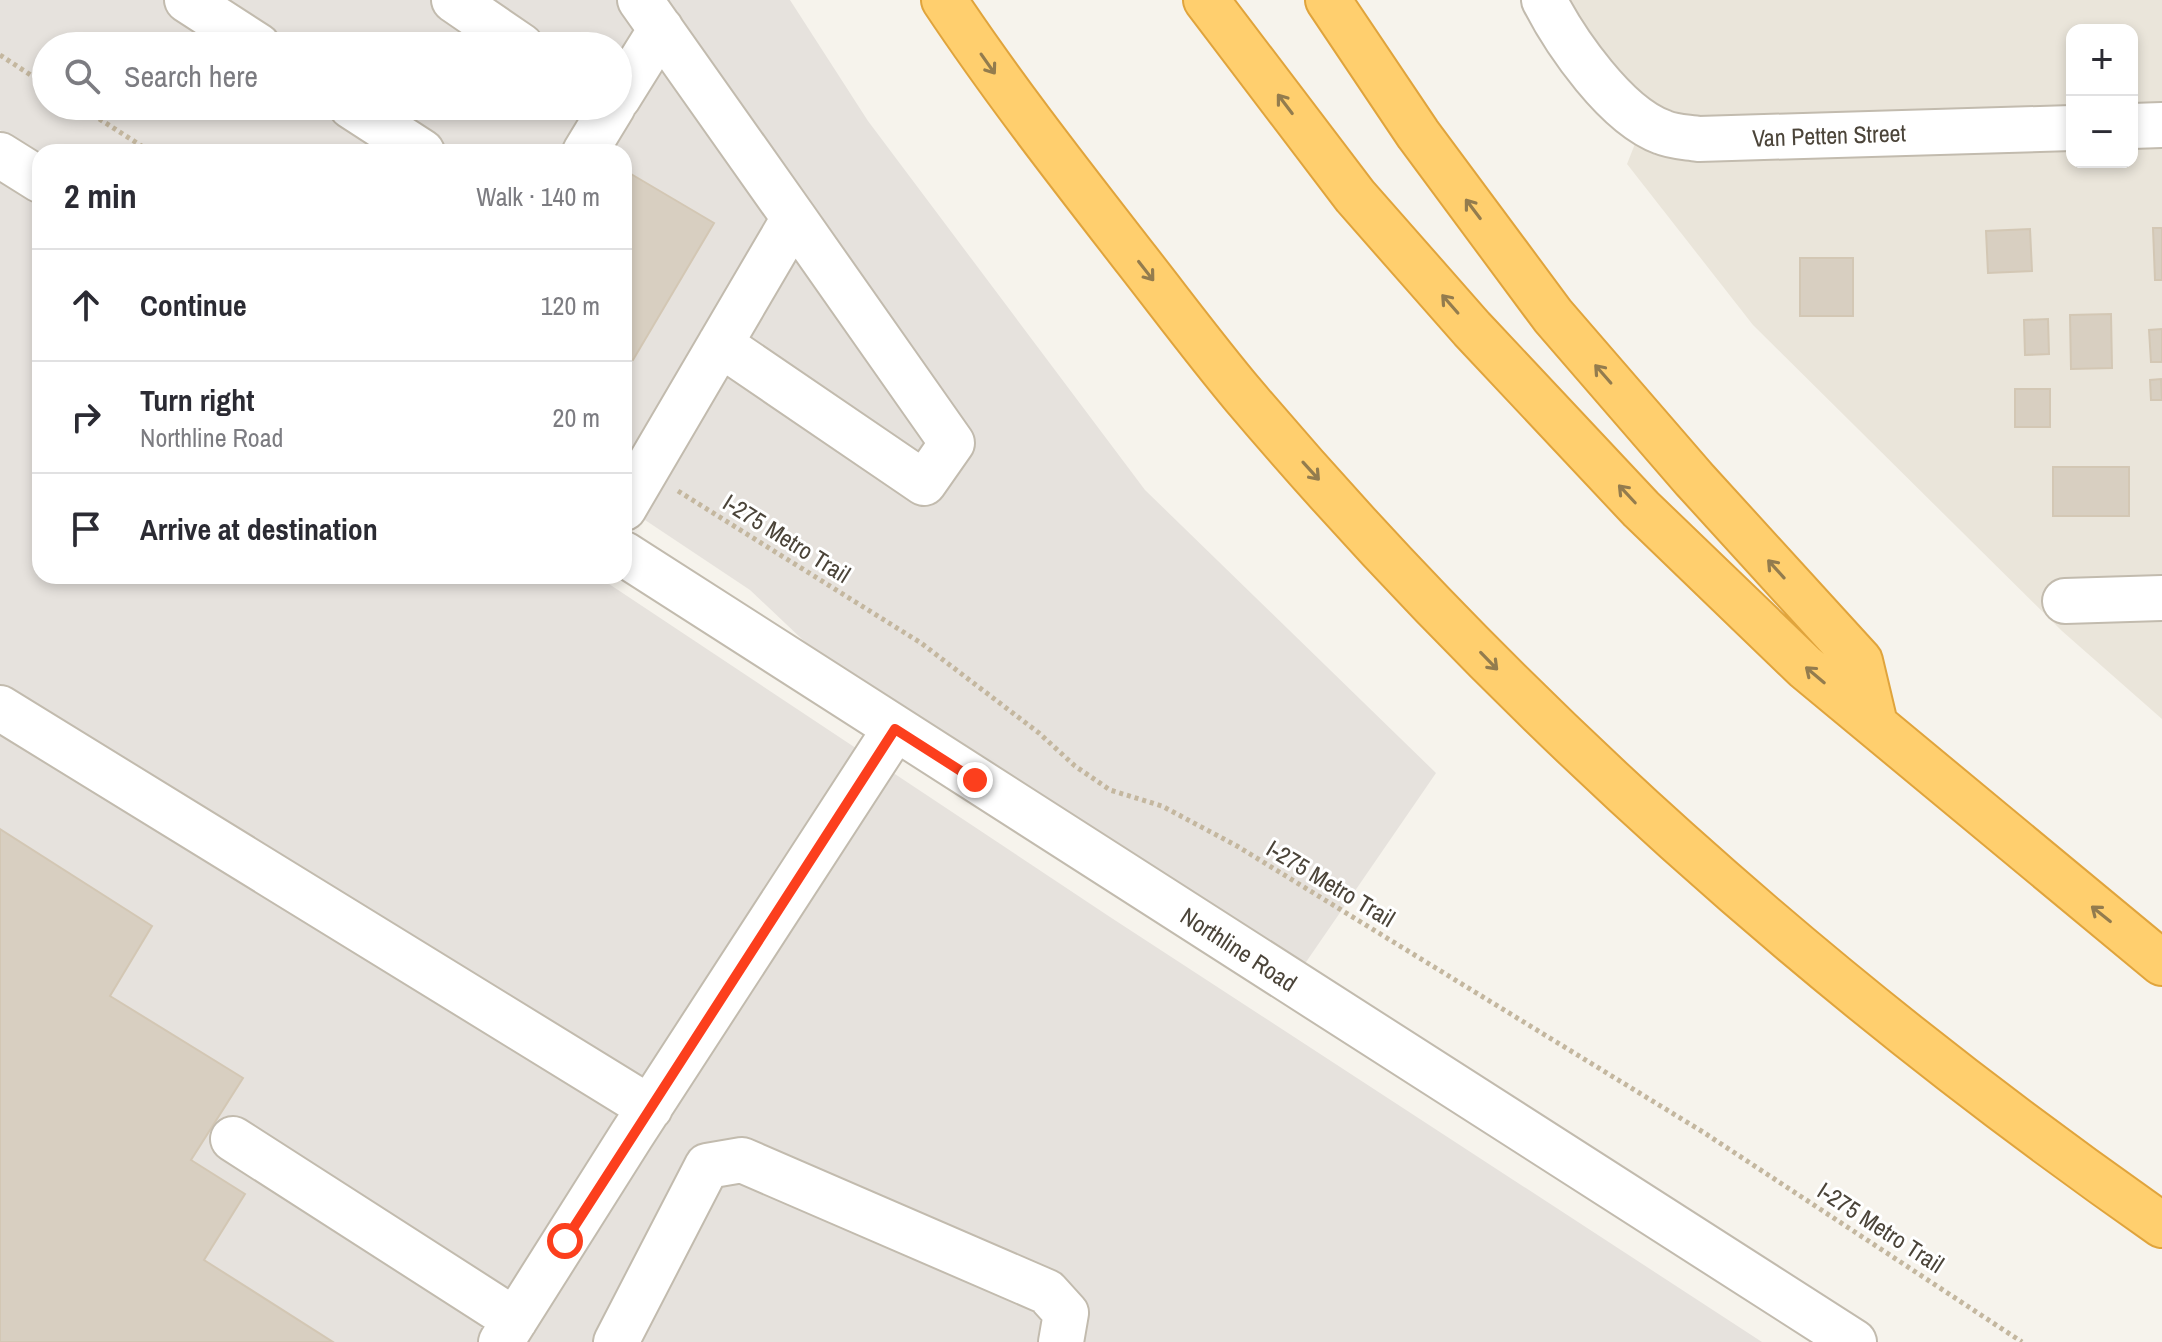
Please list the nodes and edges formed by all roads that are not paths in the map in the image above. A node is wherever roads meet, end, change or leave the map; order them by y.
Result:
1 (187, 0) edge
2 (454, 0) edge
3 (944, 0) edge
4 (1206, 0) edge
5 (1328, 0) edge
6 (1544, 0) edge
7 (650, 15) edge
8 (236, 32) edge
9 (501, 32) edge
10 (632, 58) edge
11 (373, 120) edge
12 (603, 120) edge
13 (2162, 125) edge
14 (2138, 126) edge
15 (2066, 128) edge
16 (410, 144) edge
17 (590, 144) edge
18 (0, 155) edge
19 (32, 175) edge
20 (794, 218) junction
21 (720, 344) junction
22 (632, 494) edge
23 (632, 559) edge
24 (2162, 598) edge
25 (2065, 601) dead end
26 (0, 708) edge
27 (1875, 724) junction
28 (895, 729) junction
29 (2162, 963) edge
30 (650, 1108) junction
31 (233, 1139) dead end
32 (2162, 1225) edge
33 (508, 1331) edge
34 (616, 1342) edge
35 (1061, 1342) edge
36 (1854, 1342) edge

1 - 8 street
2 - 9 street
3 -> 32 highway
27 -> 4 highway
27 -> 5 highway
6 - 15 street, Van Petten Street
7 - 10 street
7 - 20 street
11 - 16 street
12 - 17 street
13 - 14 street
18 - 19 street
20 - 21 street
20 - 21 street
21 - 22 street
23 - 28 street, Northline Road
24 - 25 street
26 - 30 street
29 -> 27 highway
28 - 30 street
28 - 36 street, Northline Road
30 - 33 street
31 - 33 street
34 - 35 street

